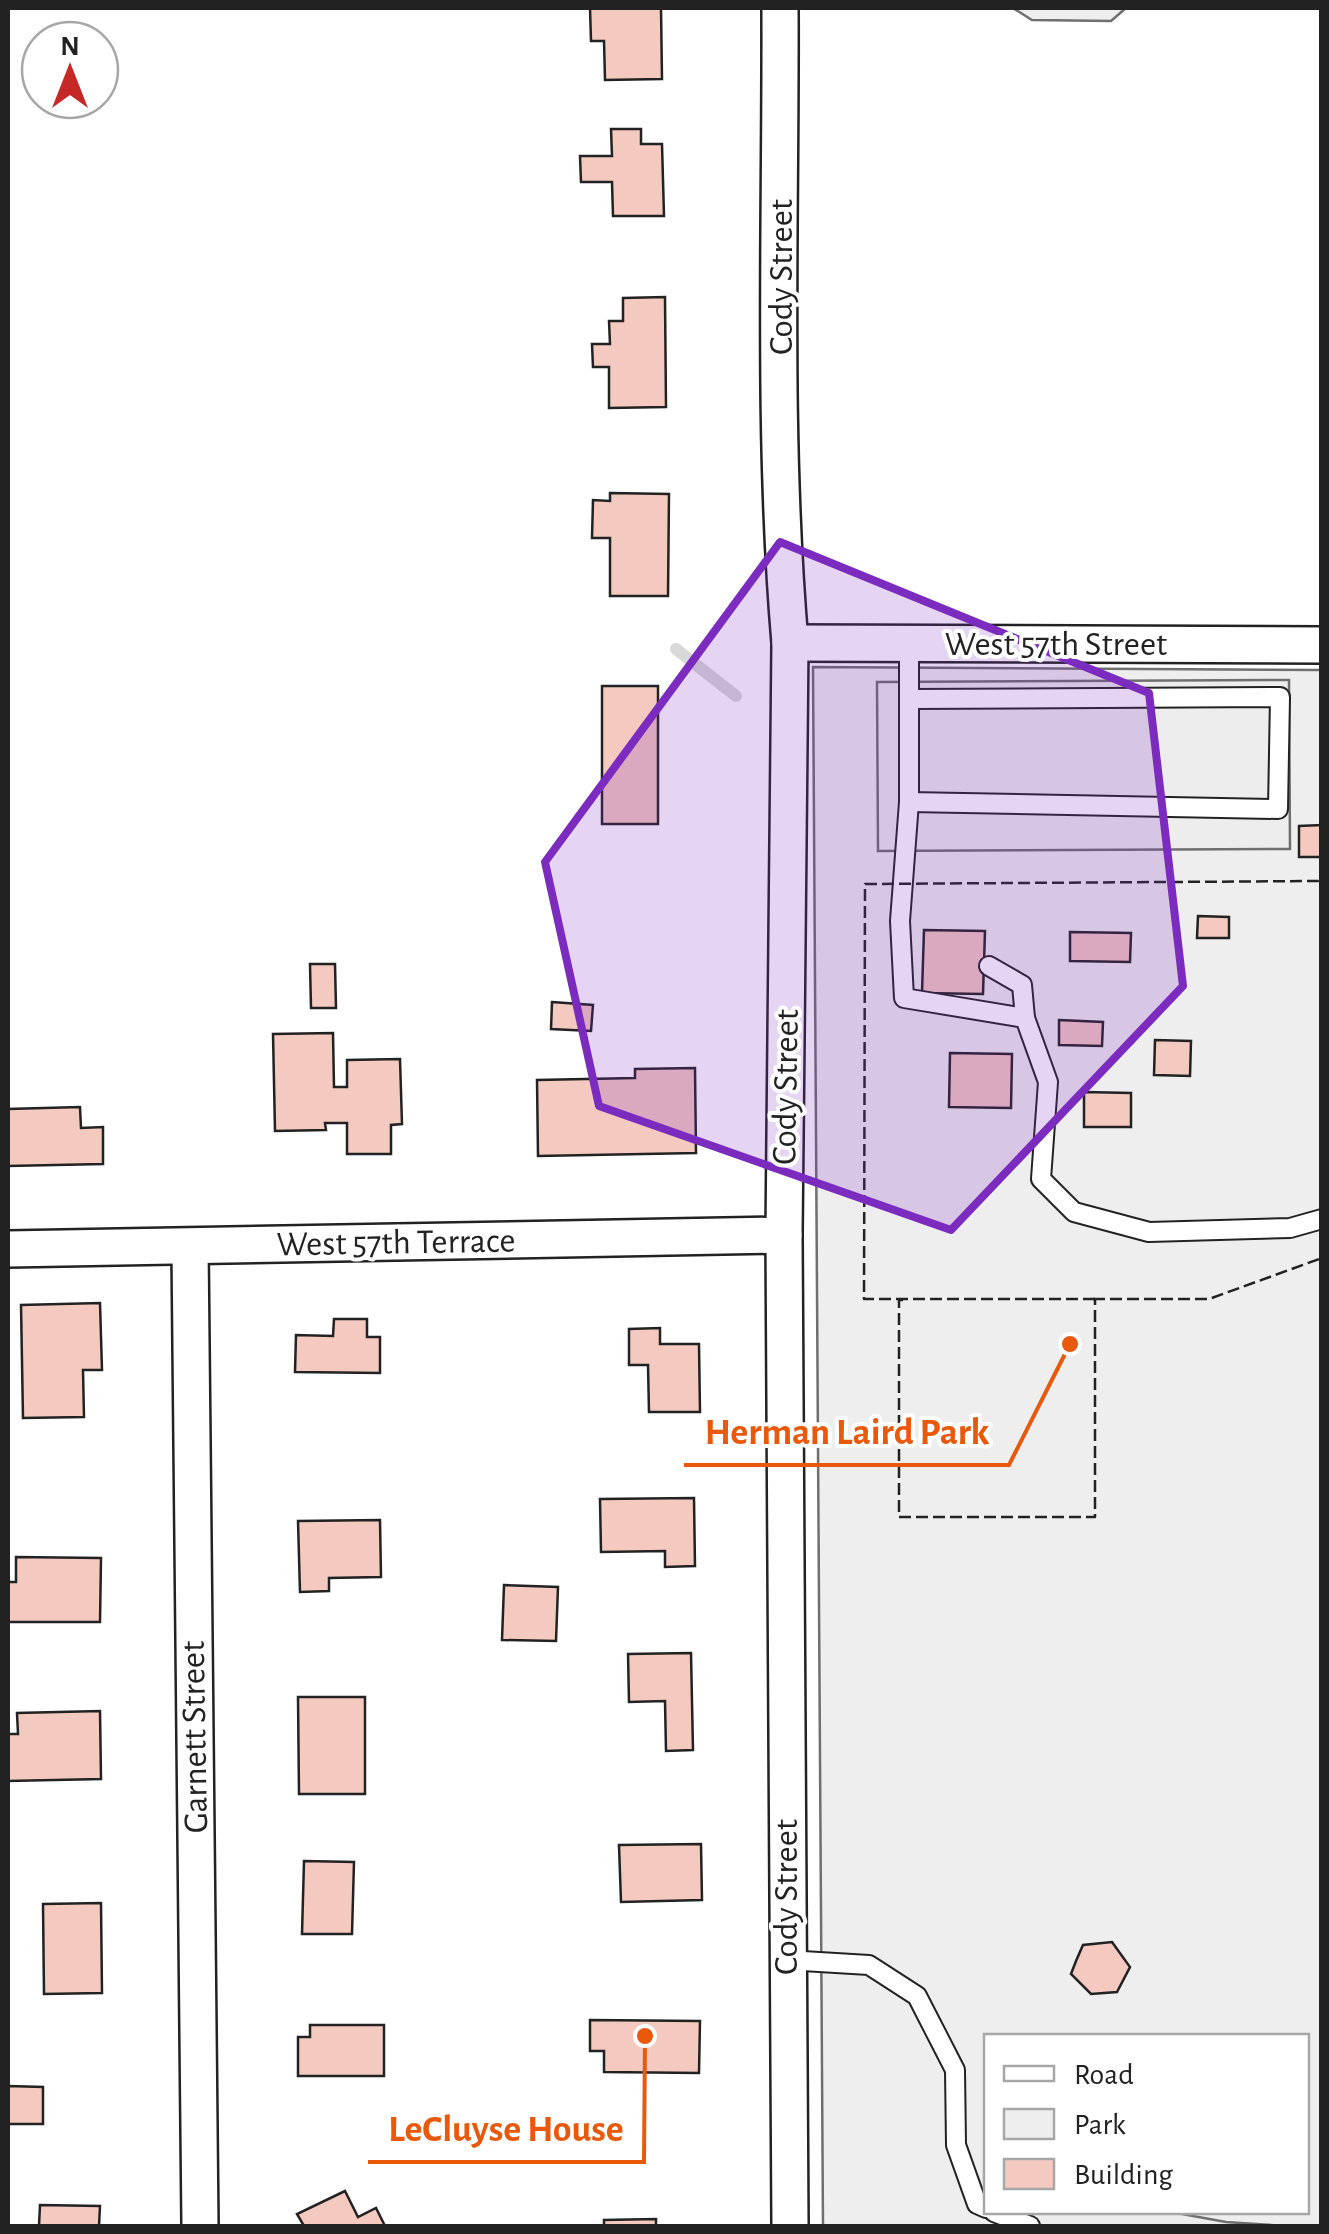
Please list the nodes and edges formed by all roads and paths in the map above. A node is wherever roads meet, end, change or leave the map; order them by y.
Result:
1 (780, 8) edge
2 (790, 643) junction
3 (908, 643) junction
4 (1322, 644) edge
5 (908, 700) junction
6 (908, 802) junction
7 (990, 966) dead end
8 (1025, 1018) junction
9 (1322, 1219) edge
10 (784, 1236) junction
11 (190, 1247) junction
12 (8, 1249) edge
13 (786, 1960) junction
14 (984, 2207) edge
15 (999, 2214) edge
16 (200, 2226) edge
17 (790, 2226) edge
18 (1030, 2226) edge

1 - 2 street, Cody Street
2 - 3 street, West 57th Street
2 - 10 street, Cody Street
3 - 4 street, West 57th Street
3 - 5 lane
5 - 6 lane
5 - 6 lane
6 - 8 lane
7 - 8 lane
8 - 9 lane
10 - 11 street, West 57th Terrace
10 - 13 street, Cody Street
11 - 12 street, West 57th Terrace
11 - 16 street, Garnett Street
13 - 14 lane
13 - 17 street, Cody Street
15 - 18 lane

